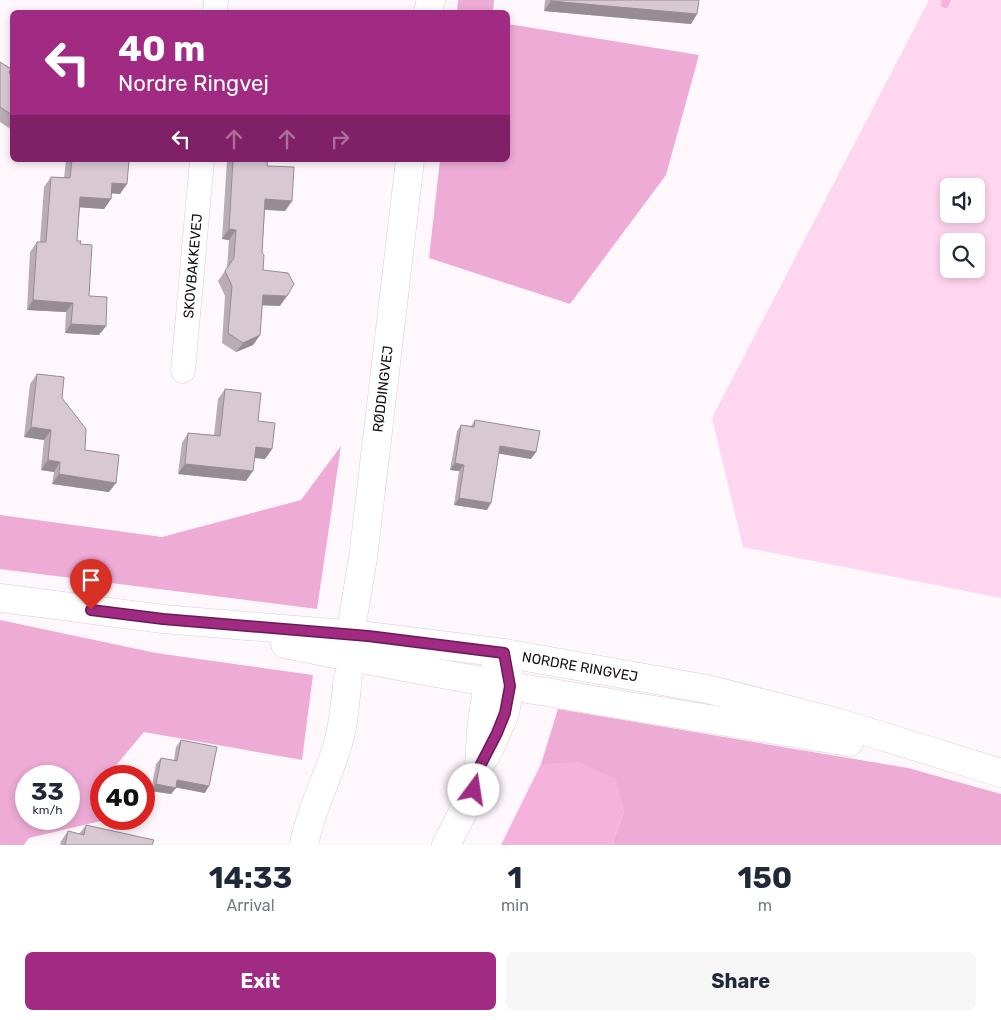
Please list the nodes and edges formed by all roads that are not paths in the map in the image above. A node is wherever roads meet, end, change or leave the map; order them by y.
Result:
1 (202, 162) edge
2 (410, 162) edge
3 (183, 371) dead end
4 (0, 598) edge
5 (353, 617) dead end
6 (163, 619) junction
7 (504, 653) junction
8 (348, 677) dead end
9 (500, 684) junction
10 (959, 761) junction
11 (1001, 773) edge
12 (304, 845) edge
13 (446, 845) edge

1 - 3 street, SKOVBAKKEVEJ
2 - 5 main road, RØDDINGVEJ
4 - 6 main road, NORDRE RINGVEJ
6 - 7 main road, NORDRE RINGVEJ
6 - 9 main road, NORDRE RINGVEJ
7 - 9 main road
7 - 10 main road, NORDRE RINGVEJ
8 - 12 main road
9 - 10 main road, NORDRE RINGVEJ
9 - 13 main road
10 - 11 main road, NORDRE RINGVEJ

